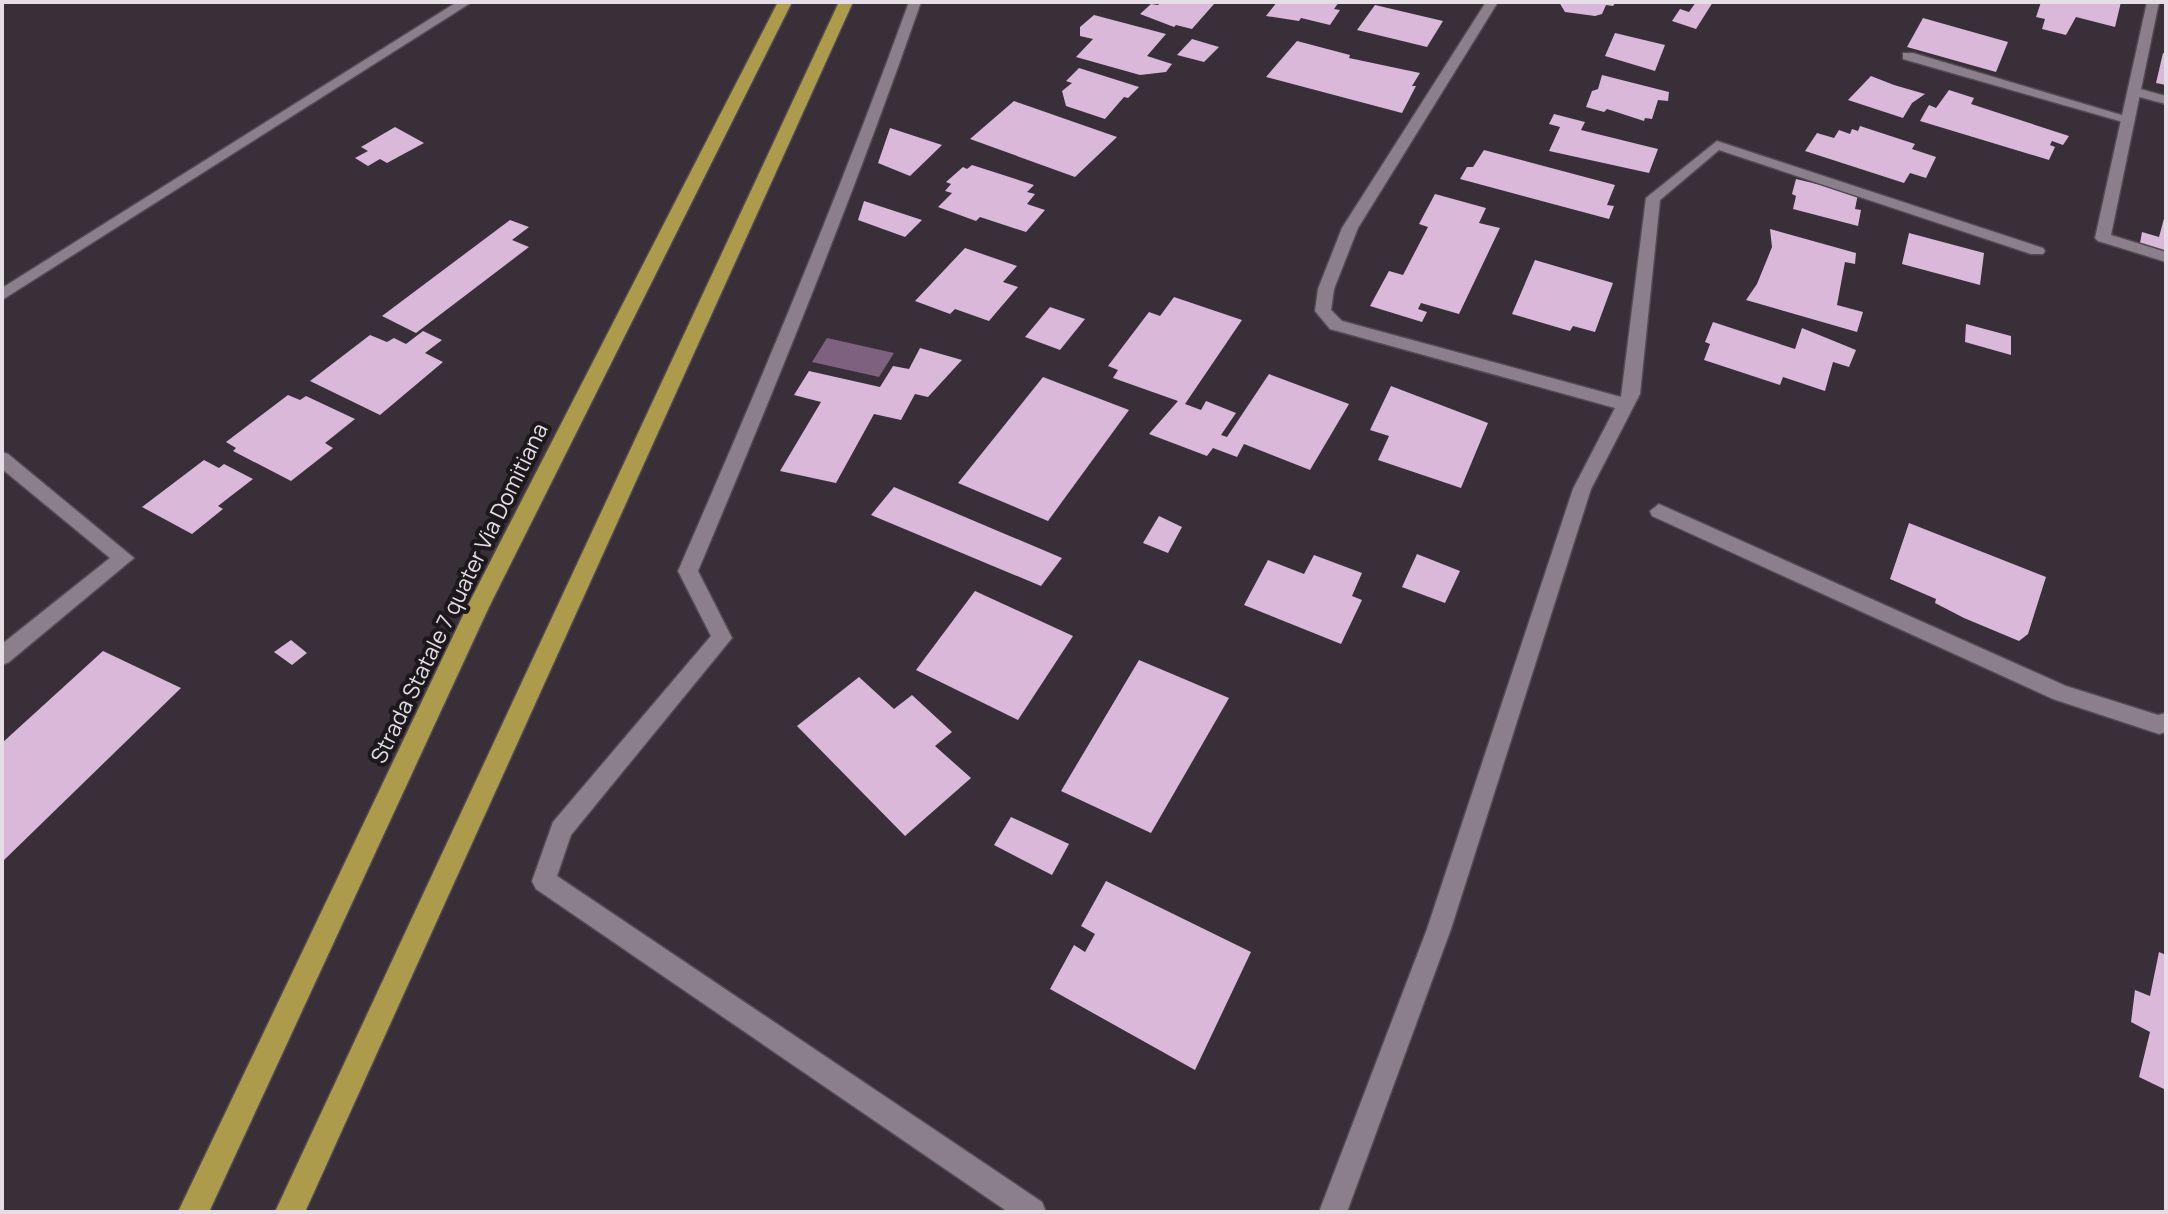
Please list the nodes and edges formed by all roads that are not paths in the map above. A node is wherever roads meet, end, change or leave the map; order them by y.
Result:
1 (466, 2) edge
2 (785, 2) edge
3 (846, 2) edge
4 (915, 2) edge
5 (1492, 2) edge
6 (2153, 2) edge
7 (1908, 56) dead end
8 (2133, 91) junction
9 (2166, 100) edge
10 (2128, 119) junction
11 (2037, 251) dead end
12 (2166, 257) edge
13 (2, 295) edge
14 (1625, 404) junction
15 (2, 459) edge
16 (1659, 511) dead end
17 (2, 656) edge
18 (2166, 722) edge
19 (193, 1212) edge
20 (290, 1212) edge
21 (1032, 1212) edge
22 (1333, 1212) edge

1 - 13 street
2 - 19 highway, Strada Statale 7 quater Via Domitiana
3 - 20 highway
4 - 21 street
5 - 14 street
6 - 8 street
7 - 10 street
8 - 9 street
8 - 10 street
10 - 12 street
11 - 14 street
14 - 22 street
15 - 17 street
16 - 18 street

